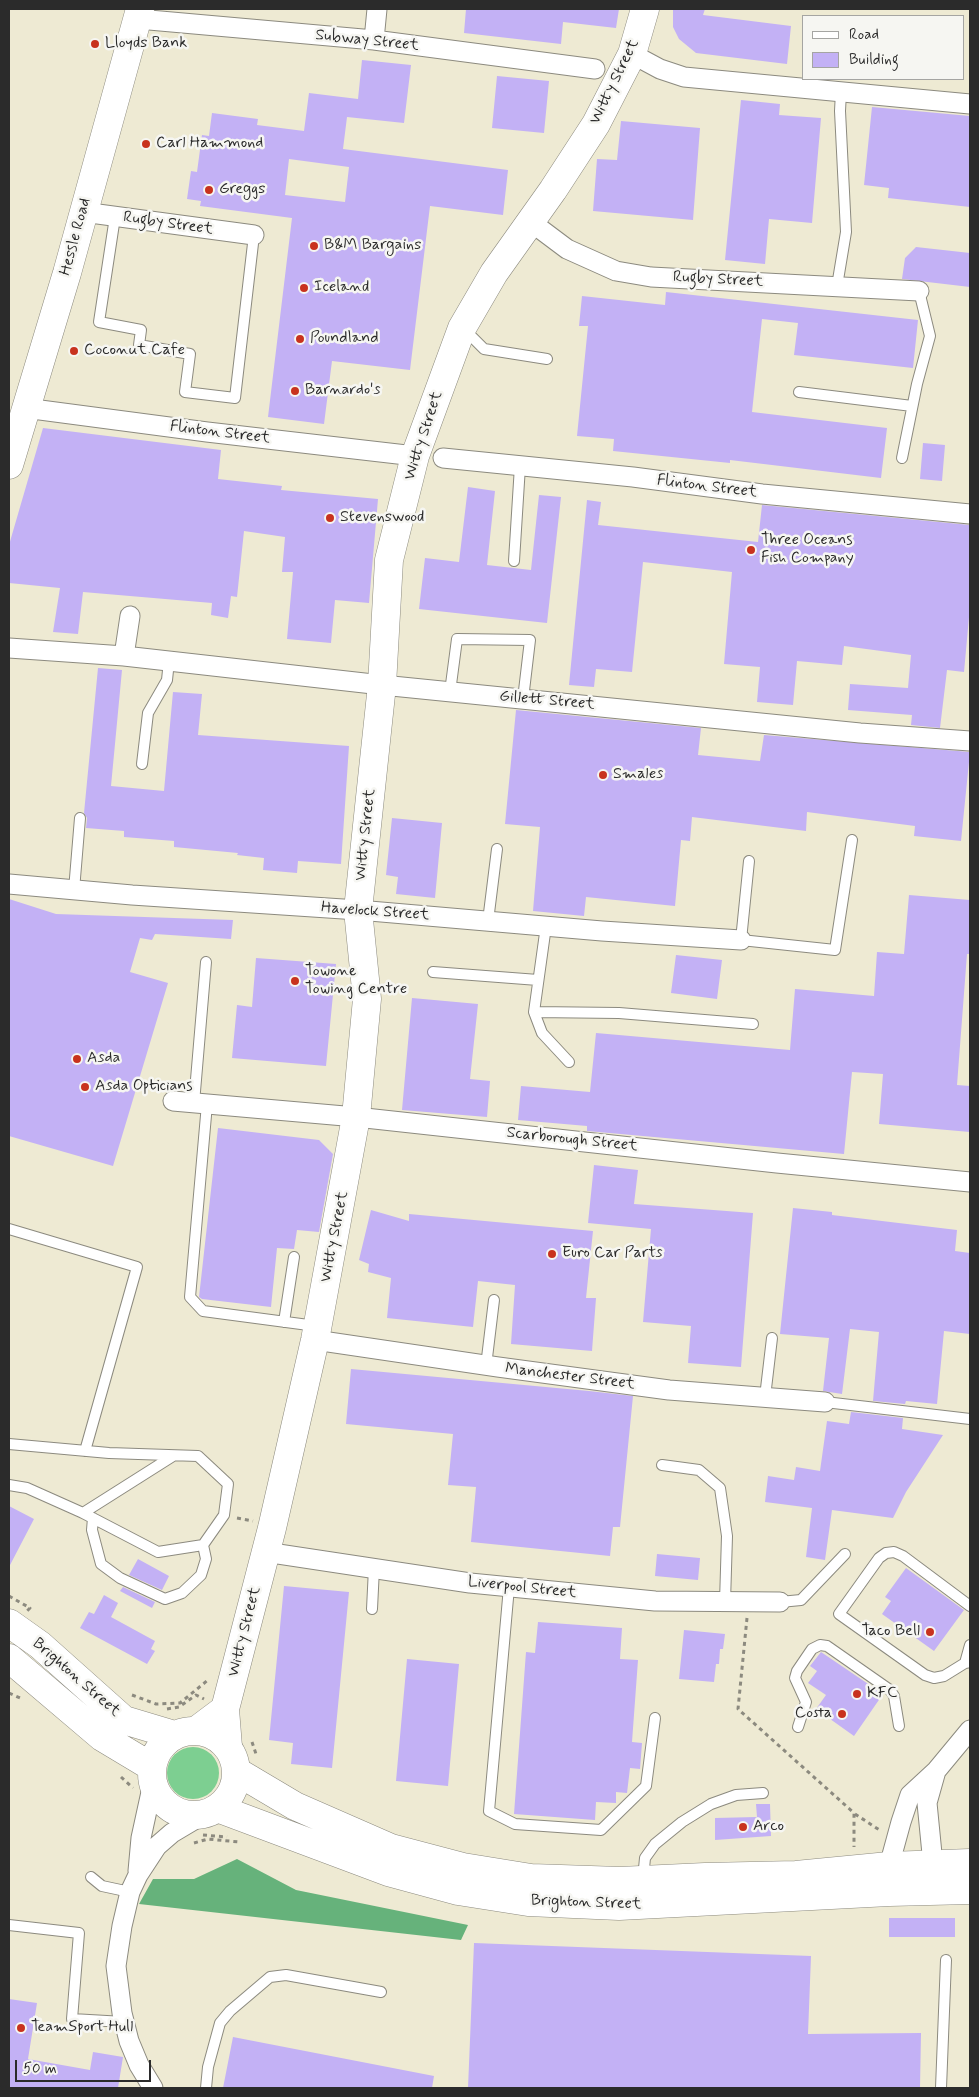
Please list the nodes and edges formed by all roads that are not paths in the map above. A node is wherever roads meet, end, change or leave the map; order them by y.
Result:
1 (377, 9) edge
2 (645, 9) edge
3 (139, 14) edge
4 (374, 40) junction
5 (632, 54) junction
6 (595, 70) dead end
7 (842, 92) junction
8 (970, 104) edge
9 (83, 212) junction
10 (115, 217) junction
11 (532, 222) junction
12 (254, 235) joint
13 (837, 286) junction
14 (919, 291) joint
15 (462, 328) junction
16 (547, 359) dead end
17 (799, 392) dead end
18 (912, 406) junction
19 (25, 408) junction
20 (415, 456) junction
21 (443, 458) dead end
22 (902, 458) dead end
23 (9, 462) edge
24 (520, 466) junction
25 (970, 514) edge
26 (514, 561) dead end
27 (130, 616) dead end
28 (18, 648) edge
29 (124, 656) junction
30 (169, 661) junction
31 (382, 685) junction
32 (450, 692) junction
33 (524, 699) junction
34 (970, 741) edge
35 (142, 764) dead end
36 (80, 818) dead end
37 (852, 840) dead end
38 (497, 849) dead end
39 (749, 861) dead end
40 (9, 884) edge
41 (74, 890) junction
42 (358, 910) junction
43 (488, 921) junction
44 (546, 926) junction
45 (741, 940) junction
46 (206, 962) dead end
47 (433, 972) dead end
48 (538, 980) junction
49 (534, 1012) junction
50 (753, 1024) dead end
51 (569, 1062) dead end
52 (172, 1101) dead end
53 (201, 1103) junction
54 (356, 1117) junction
55 (970, 1182) edge
56 (9, 1229) edge
57 (294, 1257) dead end
58 (494, 1300) dead end
59 (284, 1322) junction
60 (316, 1333) junction
61 (772, 1338) dead end
62 (486, 1366) junction
63 (765, 1397) junction
64 (826, 1402) joint
65 (970, 1419) edge
66 (9, 1444) edge
67 (85, 1451) junction
68 (173, 1456) junction
69 (662, 1465) dead end
70 (9, 1485) edge
71 (83, 1513) junction
72 (93, 1518) junction
73 (203, 1545) junction
74 (265, 1552) junction
75 (845, 1554) dead end
76 (374, 1568) junction
77 (510, 1587) junction
78 (725, 1602) junction
79 (780, 1602) joint
80 (970, 1606) edge
81 (372, 1609) dead end
82 (20, 1616) edge
83 (970, 1645) edge
84 (9, 1658) edge
85 (968, 1662) edge
86 (225, 1709) junction
87 (655, 1718) dead end
88 (899, 1726) dead end
89 (798, 1727) dead end
90 (970, 1730) edge
91 (186, 1732) junction
92 (232, 1759) junction
93 (936, 1771) junction
94 (152, 1775) junction
95 (763, 1793) dead end
96 (211, 1811) junction
97 (970, 1863) edge
98 (933, 1864) junction
99 (890, 1866) junction
100 (138, 1875) junction
101 (91, 1877) dead end
102 (643, 1880) junction
103 (970, 1890) edge
104 (130, 1892) junction
105 (9, 1925) edge
106 (946, 1960) dead end
107 (381, 1992) dead end
108 (124, 2022) junction
109 (153, 2088) edge
110 (206, 2088) edge
111 (941, 2088) edge

1 - 4 street
2 - 5 street, Witty Street
3 - 4 street, Subway Street
3 - 9 street, Hessle Road
4 - 6 street, Subway Street
5 - 7 street
5 - 11 street, Witty Street
7 - 8 street
7 - 13 lane
9 - 10 street, Rugby Street
9 - 19 street, Hessle Road
10 - 12 street, Rugby Street
10 - 12 lane
11 - 13 street, Rugby Street
11 - 15 street, Witty Street
13 - 14 street, Rugby Street
14 - 18 lane
15 - 16 lane
15 - 20 street, Witty Street
17 - 18 lane
18 - 22 lane
19 - 20 street, Flinton Street
19 - 23 street, Hessle Road
20 - 31 street, Witty Street
21 - 24 street, Flinton Street
24 - 25 street, Flinton Street
24 - 26 lane
27 - 29 street
28 - 29 street, Gillett Street
29 - 30 street, Gillett Street
30 - 31 street, Gillett Street
30 - 35 lane
31 - 32 street, Gillett Street
31 - 42 street, Witty Street
32 - 33 street, Gillett Street
32 - 33 lane
33 - 34 street, Gillett Street
36 - 41 lane
37 - 45 lane
38 - 43 lane
39 - 45 lane
40 - 41 street, Havelock Street
41 - 42 street, Havelock Street
42 - 43 street, Havelock Street
42 - 54 street, Witty Street
43 - 44 street, Havelock Street
44 - 45 street, Havelock Street
44 - 48 lane
46 - 53 lane
47 - 48 lane
48 - 49 lane
49 - 50 lane
49 - 51 lane
52 - 53 street, Scarborough Street
53 - 54 street, Scarborough Street
53 - 59 lane
54 - 55 street, Scarborough Street
54 - 60 street, Witty Street
56 - 67 lane
57 - 59 lane
58 - 62 lane
59 - 60 lane
60 - 62 street, Manchester Street
60 - 74 street, Witty Street
61 - 63 lane
62 - 63 street, Manchester Street
63 - 64 street, Manchester Street
64 - 65 lane
66 - 67 lane
67 - 68 lane
68 - 71 lane
68 - 73 lane
69 - 78 lane
70 - 71 lane
71 - 72 lane
72 - 73 lane
72 - 73 lane
74 - 76 street, Liverpool Street
74 - 86 street, Witty Street
75 - 79 lane
76 - 77 street, Liverpool Street
76 - 81 lane
77 - 78 street, Liverpool Street
77 - 87 lane
78 - 79 street, Liverpool Street
80 - 85 lane
82 - 91 street, Brighton Street
83 - 85 lane
84 - 94 street, Brighton Street
86 - 91 street
86 - 92 street, Witty Street
88 - 89 lane
90 - 93 street
91 - 92 street
91 - 94 street
92 - 96 street
92 - 102 street, Brighton Street
93 - 98 street
93 - 99 street
94 - 96 street
94 - 100 street
95 - 102 lane
96 - 100 street
96 - 103 street, Brighton Street
97 - 98 street, Brighton Street
98 - 99 street, Brighton Street
99 - 102 street, Brighton Street
100 - 104 street
101 - 104 lane
104 - 108 street
105 - 108 lane
106 - 111 lane
107 - 110 lane
108 - 109 street

